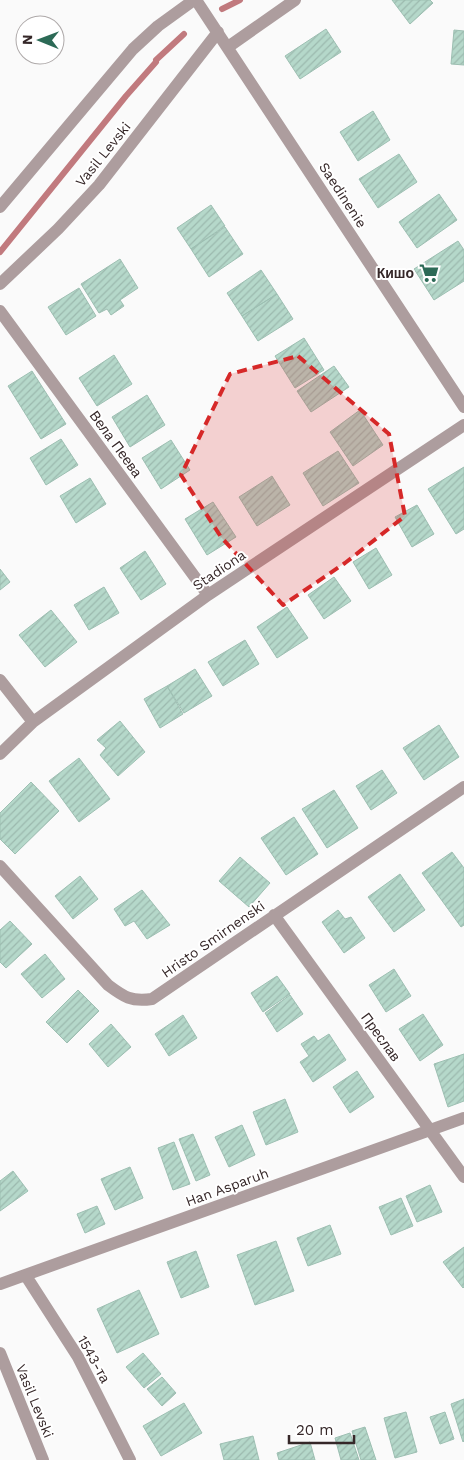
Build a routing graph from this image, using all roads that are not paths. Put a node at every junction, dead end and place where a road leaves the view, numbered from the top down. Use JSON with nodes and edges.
{"nodes":[{"id":1,"x":195,"y":0,"type":"edge"},
{"id":2,"x":295,"y":0,"type":"edge"},
{"id":3,"x":218,"y":32,"type":"junction"},
{"id":4,"x":228,"y":47,"type":"junction"},
{"id":5,"x":0,"y":207,"type":"edge"},
{"id":6,"x":0,"y":284,"type":"edge"},
{"id":7,"x":0,"y":311,"type":"edge"},
{"id":8,"x":464,"y":407,"type":"edge"},
{"id":9,"x":464,"y":425,"type":"edge"},
{"id":10,"x":208,"y":595,"type":"junction"},
{"id":11,"x":0,"y":680,"type":"edge"},
{"id":12,"x":33,"y":722,"type":"junction"},
{"id":13,"x":0,"y":754,"type":"edge"},
{"id":14,"x":464,"y":787,"type":"edge"},
{"id":15,"x":0,"y":866,"type":"edge"},
{"id":16,"x":274,"y":915,"type":"junction"},
{"id":17,"x":464,"y":1118,"type":"edge"},
{"id":18,"x":430,"y":1130,"type":"junction"},
{"id":19,"x":464,"y":1177,"type":"edge"},
{"id":20,"x":26,"y":1276,"type":"junction"},
{"id":21,"x":0,"y":1284,"type":"edge"},
{"id":22,"x":0,"y":1353,"type":"edge"},
{"id":23,"x":43,"y":1460,"type":"edge"},
{"id":24,"x":130,"y":1460,"type":"edge"}],
"edges":[{"from":1,"to":3,"type":"street","name":"Saedinenie"},
{"from":1,"to":5,"type":"street"},
{"from":2,"to":4,"type":"street"},
{"from":3,"to":4,"type":"street","name":"Saedinenie"},
{"from":3,"to":6,"type":"street","name":"Vasil Levski"},
{"from":4,"to":8,"type":"street","name":"Saedinenie"},
{"from":7,"to":10,"type":"street","name":"Вела Пеева"},
{"from":9,"to":10,"type":"street","name":"Stadiona"},
{"from":10,"to":12,"type":"street","name":"Stadiona"},
{"from":11,"to":12,"type":"street"},
{"from":12,"to":13,"type":"street","name":"Stadiona"},
{"from":14,"to":16,"type":"street","name":"Hristo Smirnenski"},
{"from":15,"to":16,"type":"street","name":"Hristo Smirnenski"},
{"from":16,"to":18,"type":"street","name":"Преслав"},
{"from":17,"to":18,"type":"street","name":"Han Asparuh"},
{"from":18,"to":19,"type":"street","name":"Преслав"},
{"from":18,"to":20,"type":"street","name":"Han Asparuh"},
{"from":20,"to":21,"type":"street","name":"Han Asparuh"},
{"from":20,"to":24,"type":"street","name":"1543-та"},
{"from":22,"to":23,"type":"street","name":"Vasil Levski"}]}
